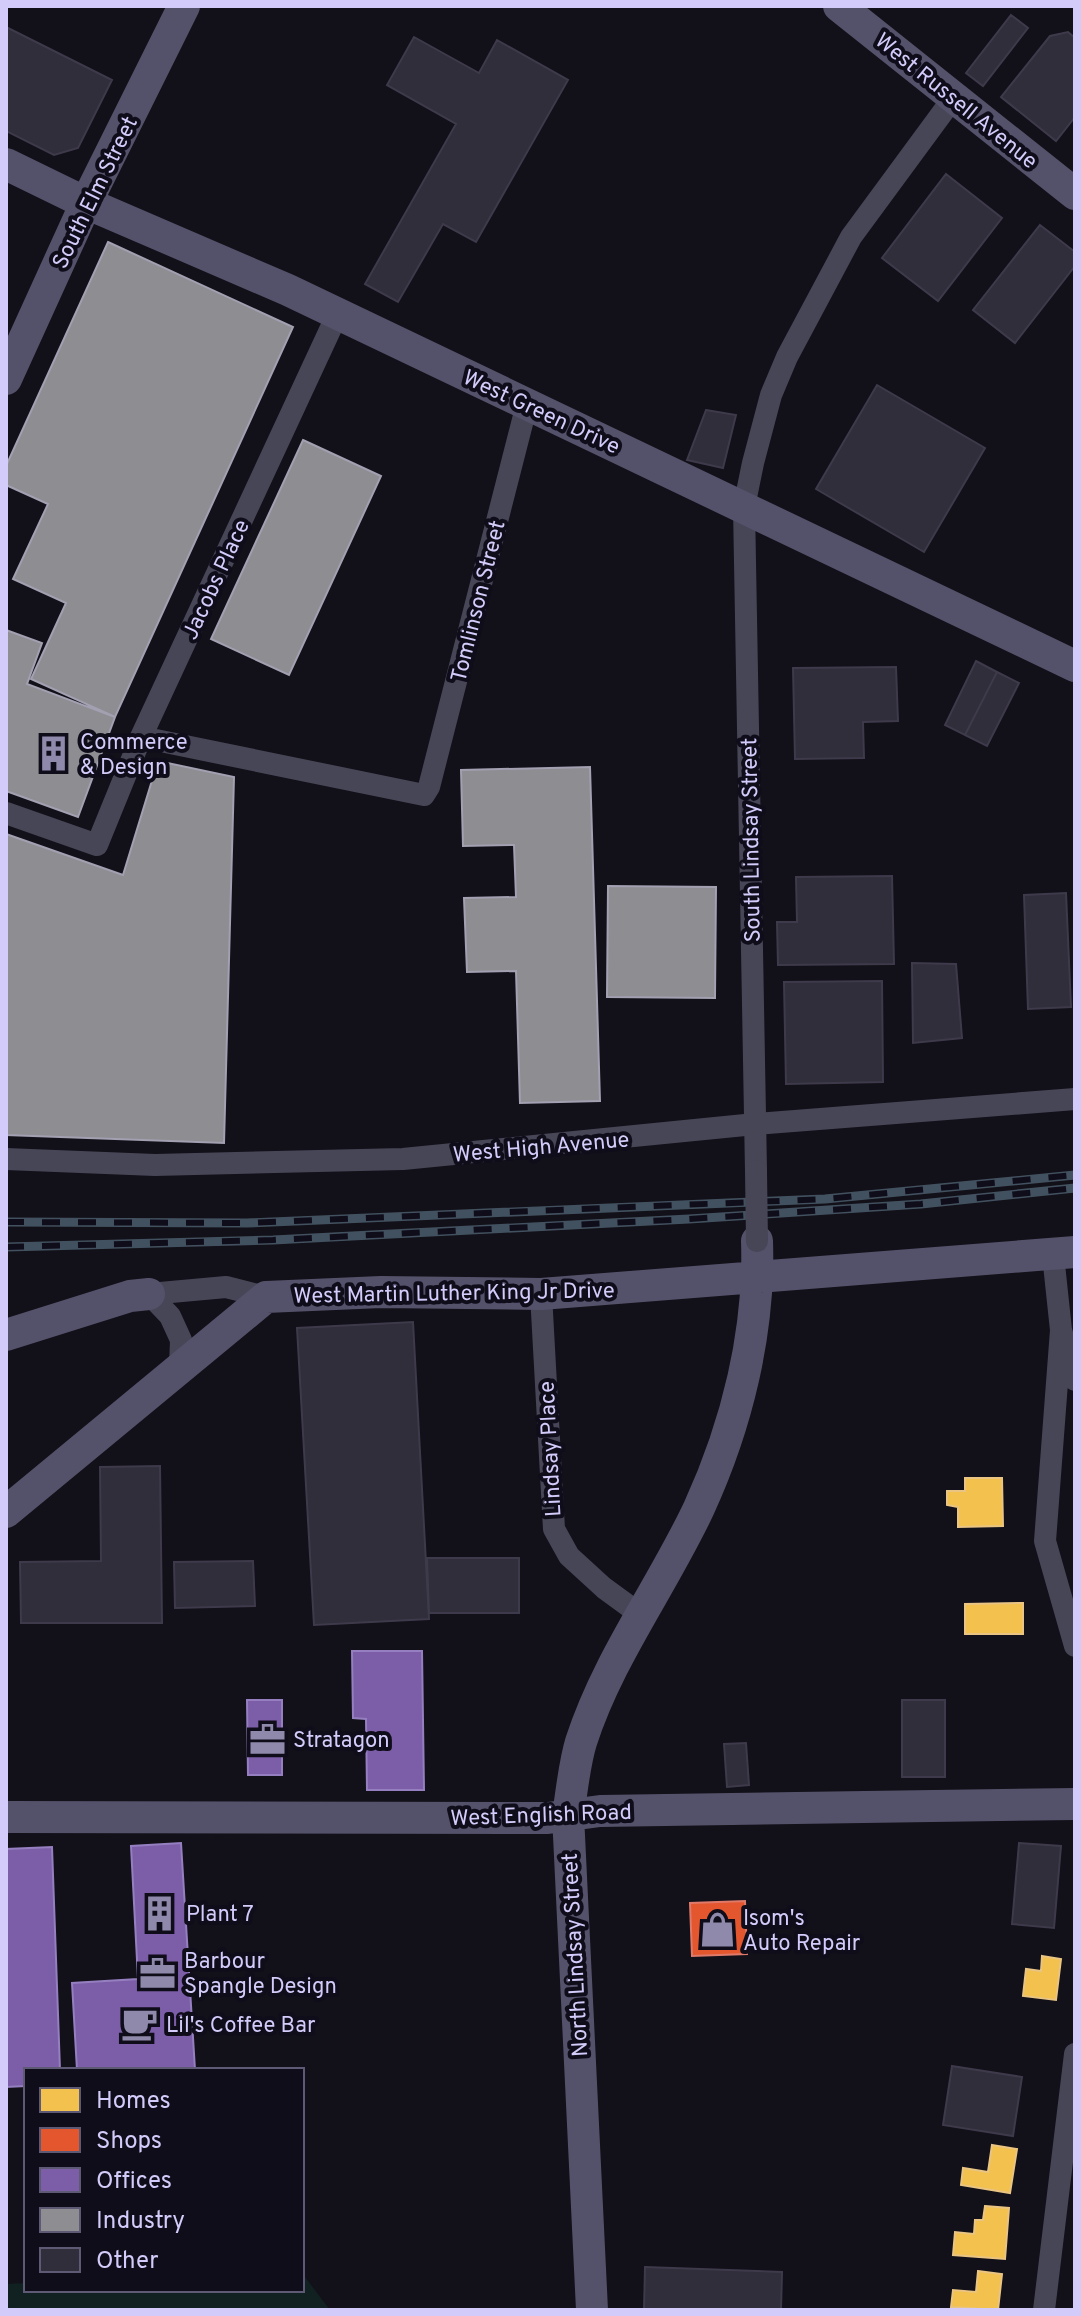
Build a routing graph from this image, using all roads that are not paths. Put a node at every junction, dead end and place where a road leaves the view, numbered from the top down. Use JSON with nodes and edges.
{"nodes":[{"id":1,"x":184,"y":6,"type":"edge"},
{"id":2,"x":839,"y":6,"type":"edge"},
{"id":3,"x":954,"y":97,"type":"junction"},
{"id":4,"x":6,"y":164,"type":"edge"},
{"id":5,"x":1075,"y":194,"type":"edge"},
{"id":6,"x":86,"y":203,"type":"junction"},
{"id":7,"x":337,"y":315,"type":"junction"},
{"id":8,"x":6,"y":379,"type":"edge"},
{"id":9,"x":527,"y":404,"type":"junction"},
{"id":10,"x":744,"y":507,"type":"junction"},
{"id":11,"x":1075,"y":666,"type":"edge"},
{"id":12,"x":141,"y":737,"type":"junction"},
{"id":13,"x":6,"y":813,"type":"edge"},
{"id":14,"x":1075,"y":1099,"type":"edge"},
{"id":15,"x":755,"y":1124,"type":"junction"},
{"id":16,"x":6,"y":1159,"type":"edge"},
{"id":17,"x":757,"y":1241,"type":"joint"},
{"id":18,"x":1064,"y":1254,"type":"edge"},
{"id":19,"x":758,"y":1278,"type":"junction"},
{"id":20,"x":149,"y":1294,"type":"junction"},
{"id":21,"x":541,"y":1294,"type":"junction"},
{"id":22,"x":266,"y":1297,"type":"junction"},
{"id":23,"x":1061,"y":1330,"type":"junction"},
{"id":24,"x":6,"y":1335,"type":"edge"},
{"id":25,"x":180,"y":1367,"type":"junction"},
{"id":26,"x":1075,"y":1380,"type":"edge"},
{"id":27,"x":6,"y":1512,"type":"edge"},
{"id":28,"x":641,"y":1615,"type":"junction"},
{"id":29,"x":1075,"y":1646,"type":"edge"},
{"id":30,"x":1075,"y":1804,"type":"edge"},
{"id":31,"x":568,"y":1815,"type":"junction"},
{"id":32,"x":6,"y":1817,"type":"edge"},
{"id":33,"x":1075,"y":2054,"type":"edge"},
{"id":34,"x":1069,"y":2157,"type":"edge"},
{"id":35,"x":592,"y":2310,"type":"edge"},
{"id":36,"x":1044,"y":2310,"type":"edge"}],
"edges":[{"from":1,"to":6,"type":"main road","name":"South Elm Street"},
{"from":2,"to":3,"type":"main road","name":"West Russell Avenue"},
{"from":3,"to":5,"type":"main road","name":"West Russell Avenue"},
{"from":3,"to":10,"type":"street","name":"South Lindsay Street"},
{"from":4,"to":6,"type":"main road","name":"West Green Drive"},
{"from":6,"to":7,"type":"main road","name":"West Green Drive"},
{"from":6,"to":8,"type":"main road","name":"South Elm Street"},
{"from":7,"to":9,"type":"main road","name":"West Green Drive"},
{"from":7,"to":12,"type":"street","name":"Jacobs Place"},
{"from":9,"to":10,"type":"main road","name":"West Green Drive"},
{"from":9,"to":12,"type":"street","name":"Tomlinson Street"},
{"from":10,"to":11,"type":"main road","name":"West Green Drive"},
{"from":10,"to":15,"type":"street","name":"South Lindsay Street"},
{"from":12,"to":13,"type":"street","name":"Jacobs Place"},
{"from":14,"to":15,"type":"street","name":"West High Avenue"},
{"from":15,"to":16,"type":"street","name":"West High Avenue"},
{"from":15,"to":17,"type":"street","name":"South Lindsay Street","bridge":true},
{"from":17,"to":19,"type":"main road","name":"South Lindsay Street"},
{"from":18,"to":19,"type":"main road","name":"West Martin Luther King Jr Drive"},
{"from":18,"to":23,"type":"street"},
{"from":19,"to":21,"type":"main road","name":"West Martin Luther King Jr Drive"},
{"from":19,"to":28,"type":"main road","name":"South Lindsay Street"},
{"from":20,"to":22,"type":"street"},
{"from":20,"to":24,"type":"main road"},
{"from":20,"to":25,"type":"street"},
{"from":21,"to":22,"type":"main road","name":"West Martin Luther King Jr Drive"},
{"from":21,"to":28,"type":"street","name":"Lindsay Place"},
{"from":22,"to":25,"type":"main road","name":"West Martin Luther King Jr Drive"},
{"from":23,"to":26,"type":"street"},
{"from":23,"to":29,"type":"street"},
{"from":25,"to":27,"type":"main road","name":"West Martin Luther King Jr Drive"},
{"from":28,"to":31,"type":"main road","name":"North Lindsay Street"},
{"from":30,"to":31,"type":"main road","name":"West English Road"},
{"from":31,"to":32,"type":"main road","name":"West English Road"},
{"from":31,"to":35,"type":"main road","name":"North Lindsay Street"},
{"from":33,"to":34,"type":"street"},
{"from":34,"to":36,"type":"street"}]}
